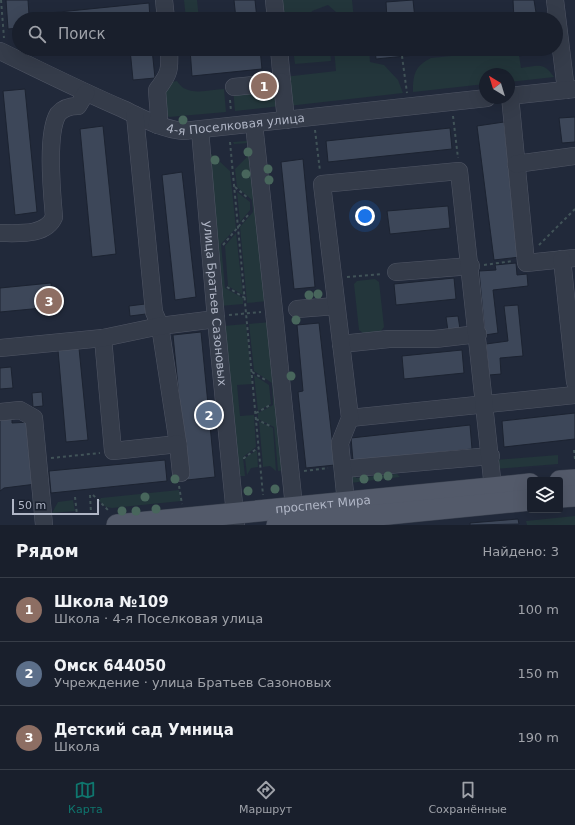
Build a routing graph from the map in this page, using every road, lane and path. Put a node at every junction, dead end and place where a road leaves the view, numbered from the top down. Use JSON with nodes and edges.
{"nodes":[{"id":1,"x":1,"y":0,"type":"edge"},
{"id":2,"x":164,"y":0,"type":"edge"},
{"id":3,"x":274,"y":0,"type":"edge"},
{"id":4,"x":555,"y":0,"type":"edge"},
{"id":5,"x":165,"y":12,"type":"edge"},
{"id":6,"x":275,"y":12,"type":"edge"},
{"id":7,"x":557,"y":12,"type":"edge"},
{"id":8,"x":2,"y":45,"type":"edge"},
{"id":9,"x":563,"y":48,"type":"edge"},
{"id":10,"x":12,"y":51,"type":"edge"},
{"id":11,"x":21,"y":56,"type":"edge"},
{"id":12,"x":169,"y":56,"type":"edge"},
{"id":13,"x":280,"y":56,"type":"edge"},
{"id":14,"x":402,"y":56,"type":"dead end"},
{"id":15,"x":282,"y":82,"type":"junction"},
{"id":16,"x":234,"y":87,"type":"dead end"},
{"id":17,"x":570,"y":90,"type":"edge"},
{"id":18,"x":86,"y":93,"type":"junction"},
{"id":19,"x":408,"y":95,"type":"dead end"},
{"id":20,"x":515,"y":95,"type":"edge"},
{"id":21,"x":479,"y":99,"type":"edge"},
{"id":22,"x":510,"y":104,"type":"edge"},
{"id":23,"x":452,"y":112,"type":"dead end"},
{"id":24,"x":134,"y":114,"type":"junction"},
{"id":25,"x":313,"y":116,"type":"junction"},
{"id":26,"x":286,"y":120,"type":"junction"},
{"id":27,"x":254,"y":124,"type":"junction"},
{"id":28,"x":158,"y":125,"type":"junction"},
{"id":29,"x":200,"y":130,"type":"junction"},
{"id":30,"x":230,"y":142,"type":"dead end"},
{"id":31,"x":575,"y":156,"type":"edge"},
{"id":32,"x":516,"y":164,"type":"junction"},
{"id":33,"x":459,"y":171,"type":"junction"},
{"id":34,"x":322,"y":184,"type":"junction"},
{"id":35,"x":234,"y":187,"type":"junction"},
{"id":36,"x":251,"y":200,"type":"dead end"},
{"id":37,"x":252,"y":211,"type":"dead end"},
{"id":38,"x":238,"y":227,"type":"junction"},
{"id":39,"x":0,"y":233,"type":"edge"},
{"id":40,"x":224,"y":252,"type":"dead end"},
{"id":41,"x":569,"y":258,"type":"edge"},
{"id":42,"x":471,"y":266,"type":"junction"},
{"id":43,"x":396,"y":272,"type":"joint"},
{"id":44,"x":334,"y":279,"type":"junction"},
{"id":45,"x":227,"y":287,"type":"dead end"},
{"id":46,"x":245,"y":298,"type":"junction"},
{"id":47,"x":336,"y":306,"type":"junction"},
{"id":48,"x":297,"y":309,"type":"dead end"},
{"id":49,"x":274,"y":311,"type":"junction"},
{"id":50,"x":246,"y":313,"type":"junction"},
{"id":51,"x":216,"y":318,"type":"junction"},
{"id":52,"x":160,"y":326,"type":"junction"},
{"id":53,"x":478,"y":334,"type":"junction"},
{"id":54,"x":103,"y":338,"type":"junction"},
{"id":55,"x":341,"y":344,"type":"junction"},
{"id":56,"x":0,"y":348,"type":"edge"},
{"id":57,"x":252,"y":372,"type":"junction"},
{"id":58,"x":575,"y":382,"type":"edge"},
{"id":59,"x":270,"y":384,"type":"dead end"},
{"id":60,"x":575,"y":395,"type":"edge"},
{"id":61,"x":272,"y":404,"type":"dead end"},
{"id":62,"x":485,"y":404,"type":"junction"},
{"id":63,"x":0,"y":412,"type":"edge"},
{"id":64,"x":256,"y":413,"type":"junction"},
{"id":65,"x":350,"y":418,"type":"junction"},
{"id":66,"x":178,"y":444,"type":"junction"},
{"id":67,"x":258,"y":447,"type":"junction"},
{"id":68,"x":574,"y":450,"type":"edge"},
{"id":69,"x":113,"y":451,"type":"junction"},
{"id":70,"x":491,"y":456,"type":"junction"},
{"id":71,"x":575,"y":459,"type":"edge"},
{"id":72,"x":38,"y":460,"type":"junction"},
{"id":73,"x":244,"y":464,"type":"dead end"},
{"id":74,"x":343,"y":469,"type":"junction"},
{"id":75,"x":290,"y":478,"type":"junction"},
{"id":76,"x":180,"y":480,"type":"joint"},
{"id":77,"x":575,"y":480,"type":"edge"},
{"id":78,"x":563,"y":481,"type":"edge"},
{"id":79,"x":527,"y":484,"type":"edge"},
{"id":80,"x":493,"y":488,"type":"junction"},
{"id":81,"x":90,"y":495,"type":"dead end"},
{"id":82,"x":93,"y":495,"type":"dead end"},
{"id":83,"x":263,"y":496,"type":"dead end"},
{"id":84,"x":575,"y":496,"type":"edge"},
{"id":85,"x":75,"y":497,"type":"dead end"},
{"id":86,"x":563,"y":498,"type":"edge"},
{"id":87,"x":527,"y":500,"type":"edge"},
{"id":88,"x":346,"y":503,"type":"junction"},
{"id":89,"x":182,"y":507,"type":"dead end"},
{"id":90,"x":294,"y":508,"type":"junction"},
{"id":91,"x":91,"y":513,"type":"dead end"},
{"id":92,"x":77,"y":515,"type":"dead end"},
{"id":93,"x":113,"y":518,"type":"edge"},
{"id":94,"x":236,"y":519,"type":"edge"},
{"id":95,"x":44,"y":525,"type":"edge"},
{"id":96,"x":277,"y":525,"type":"edge"}],
"edges":[{"from":1,"to":8,"type":"path"},
{"from":2,"to":5,"type":"street"},
{"from":3,"to":6,"type":"street"},
{"from":4,"to":7,"type":"street"},
{"from":8,"to":10,"type":"street","name":"4-я Поселковая улица"},
{"from":9,"to":17,"type":"street"},
{"from":11,"to":18,"type":"street","name":"4-я Поселковая улица"},
{"from":12,"to":28,"type":"street"},
{"from":13,"to":15,"type":"street"},
{"from":14,"to":19,"type":"path"},
{"from":15,"to":16,"type":"street"},
{"from":15,"to":26,"type":"street"},
{"from":17,"to":20,"type":"street"},
{"from":18,"to":24,"type":"street","name":"4-я Поселковая улица"},
{"from":18,"to":39,"type":"street"},
{"from":21,"to":25,"type":"street","name":"4-я Поселковая улица"},
{"from":22,"to":32,"type":"street"},
{"from":23,"to":33,"type":"path"},
{"from":24,"to":28,"type":"street","name":"4-я Поселковая улица"},
{"from":24,"to":52,"type":"street"},
{"from":25,"to":26,"type":"street","name":"4-я Поселковая улица"},
{"from":25,"to":34,"type":"path"},
{"from":26,"to":27,"type":"street","name":"4-я Поселковая улица"},
{"from":27,"to":29,"type":"street","name":"4-я Поселковая улица"},
{"from":27,"to":49,"type":"street"},
{"from":28,"to":29,"type":"street","name":"4-я Поселковая улица"},
{"from":29,"to":51,"type":"street","name":"улица Братьев Сазоновых"},
{"from":30,"to":35,"type":"path"},
{"from":31,"to":32,"type":"street"},
{"from":32,"to":41,"type":"street"},
{"from":33,"to":34,"type":"street"},
{"from":33,"to":42,"type":"street"},
{"from":34,"to":44,"type":"street"},
{"from":35,"to":36,"type":"path"},
{"from":35,"to":38,"type":"path"},
{"from":37,"to":38,"type":"path"},
{"from":38,"to":40,"type":"path"},
{"from":38,"to":46,"type":"path"},
{"from":41,"to":58,"type":"street"},
{"from":42,"to":43,"type":"street"},
{"from":42,"to":53,"type":"street"},
{"from":43,"to":44,"type":"path"},
{"from":44,"to":47,"type":"street"},
{"from":45,"to":46,"type":"path"},
{"from":46,"to":50,"type":"path"},
{"from":47,"to":48,"type":"street"},
{"from":47,"to":55,"type":"street"},
{"from":49,"to":50,"type":"path"},
{"from":49,"to":75,"type":"street"},
{"from":50,"to":51,"type":"path"},
{"from":50,"to":57,"type":"path"},
{"from":51,"to":52,"type":"street"},
{"from":51,"to":94,"type":"street","name":"улица Братьев Сазоновых"},
{"from":52,"to":54,"type":"street"},
{"from":52,"to":66,"type":"street"},
{"from":53,"to":55,"type":"street"},
{"from":53,"to":62,"type":"street"},
{"from":54,"to":56,"type":"street"},
{"from":54,"to":69,"type":"street"},
{"from":55,"to":65,"type":"street"},
{"from":57,"to":59,"type":"path"},
{"from":57,"to":64,"type":"path"},
{"from":60,"to":62,"type":"street"},
{"from":61,"to":64,"type":"path"},
{"from":62,"to":65,"type":"street"},
{"from":62,"to":70,"type":"street"},
{"from":63,"to":72,"type":"street"},
{"from":64,"to":67,"type":"path"},
{"from":65,"to":74,"type":"street"},
{"from":66,"to":69,"type":"street"},
{"from":66,"to":76,"type":"street"},
{"from":67,"to":73,"type":"path"},
{"from":67,"to":83,"type":"path"},
{"from":68,"to":71,"type":"path"},
{"from":69,"to":72,"type":"path"},
{"from":70,"to":74,"type":"street"},
{"from":70,"to":80,"type":"street"},
{"from":72,"to":95,"type":"street"},
{"from":74,"to":75,"type":"path"},
{"from":74,"to":88,"type":"street"},
{"from":75,"to":90,"type":"street"},
{"from":76,"to":89,"type":"path"},
{"from":77,"to":78,"type":"main road"},
{"from":79,"to":80,"type":"main road","name":"проспект Мира"},
{"from":80,"to":88,"type":"main road","name":"проспект Мира"},
{"from":81,"to":91,"type":"path"},
{"from":82,"to":93,"type":"path"},
{"from":84,"to":86,"type":"main road"},
{"from":85,"to":92,"type":"path"},
{"from":87,"to":96,"type":"main road","name":"проспект Мира"},
{"from":88,"to":90,"type":"main road","name":"проспект Мира"},
{"from":90,"to":94,"type":"main road","name":"проспект Мира"},
{"from":93,"to":94,"type":"main road","name":"проспект Мира"}]}
